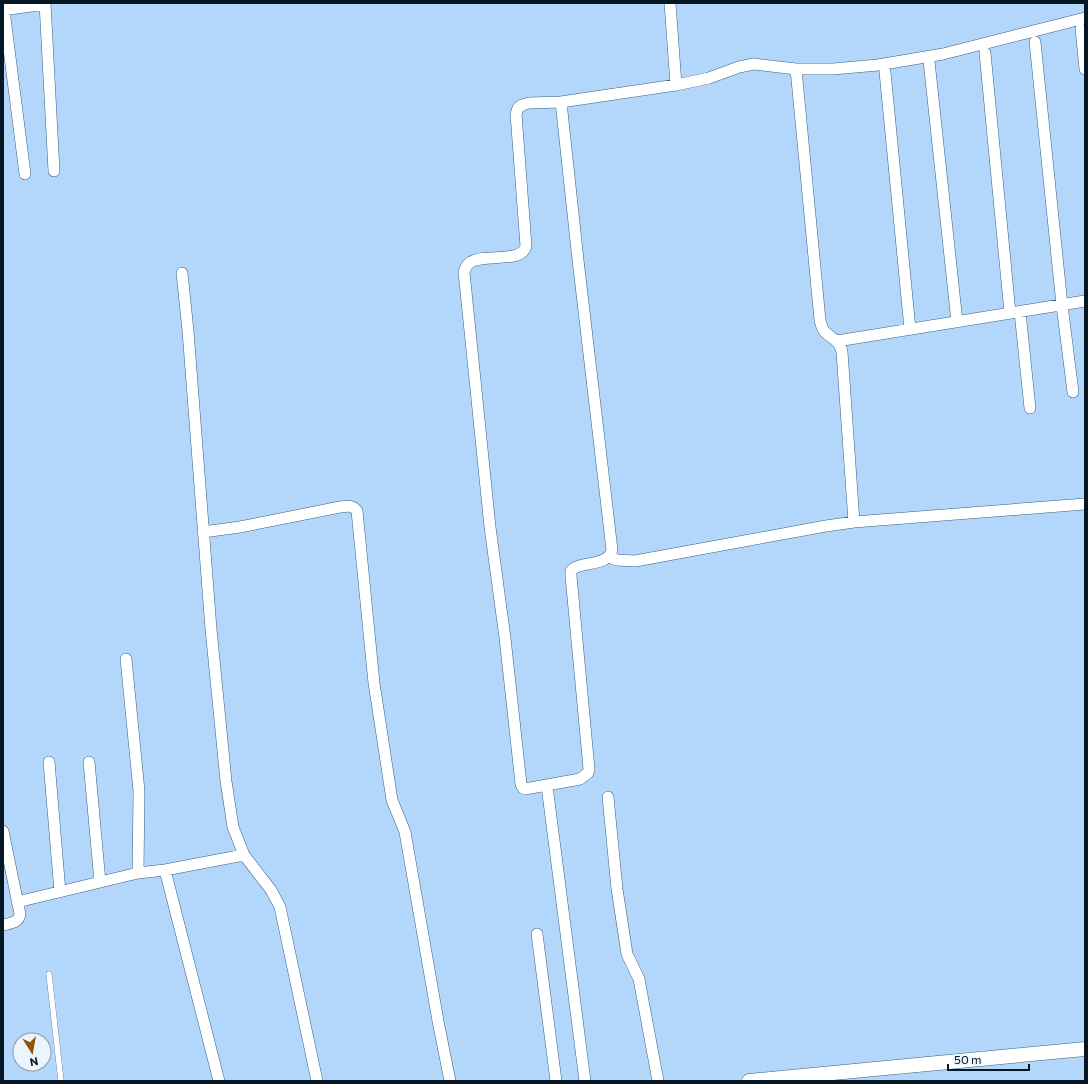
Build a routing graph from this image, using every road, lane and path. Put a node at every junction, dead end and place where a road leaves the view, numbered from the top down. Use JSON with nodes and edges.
{"nodes":[{"id":1,"x":670,"y":3,"type":"edge"},
{"id":2,"x":45,"y":4,"type":"edge"},
{"id":3,"x":4,"y":10,"type":"edge"},
{"id":4,"x":1085,"y":18,"type":"edge"},
{"id":5,"x":1080,"y":29,"type":"dead end"},
{"id":6,"x":1035,"y":42,"type":"dead end"},
{"id":7,"x":985,"y":53,"type":"dead end"},
{"id":8,"x":929,"y":61,"type":"dead end"},
{"id":9,"x":796,"y":69,"type":"junction"},
{"id":10,"x":1085,"y":70,"type":"edge"},
{"id":11,"x":885,"y":72,"type":"dead end"},
{"id":12,"x":676,"y":85,"type":"junction"},
{"id":13,"x":561,"y":102,"type":"junction"},
{"id":14,"x":54,"y":171,"type":"dead end"},
{"id":15,"x":25,"y":174,"type":"dead end"},
{"id":16,"x":182,"y":273,"type":"dead end"},
{"id":17,"x":1085,"y":301,"type":"edge"},
{"id":18,"x":1062,"y":305,"type":"junction"},
{"id":19,"x":1015,"y":312,"type":"junction"},
{"id":20,"x":957,"y":322,"type":"junction"},
{"id":21,"x":910,"y":329,"type":"junction"},
{"id":22,"x":837,"y":341,"type":"junction"},
{"id":23,"x":1073,"y":392,"type":"dead end"},
{"id":24,"x":1030,"y":408,"type":"dead end"},
{"id":25,"x":1085,"y":504,"type":"edge"},
{"id":26,"x":854,"y":522,"type":"junction"},
{"id":27,"x":203,"y":532,"type":"junction"},
{"id":28,"x":609,"y":557,"type":"junction"},
{"id":29,"x":126,"y":659,"type":"dead end"},
{"id":30,"x":49,"y":762,"type":"dead end"},
{"id":31,"x":90,"y":762,"type":"dead end"},
{"id":32,"x":547,"y":786,"type":"junction"},
{"id":33,"x":608,"y":798,"type":"dead end"},
{"id":34,"x":3,"y":832,"type":"edge"},
{"id":35,"x":244,"y":855,"type":"junction"},
{"id":36,"x":165,"y":870,"type":"junction"},
{"id":37,"x":138,"y":874,"type":"junction"},
{"id":38,"x":100,"y":882,"type":"junction"},
{"id":39,"x":60,"y":892,"type":"junction"},
{"id":40,"x":18,"y":902,"type":"junction"},
{"id":41,"x":3,"y":925,"type":"edge"},
{"id":42,"x":537,"y":934,"type":"dead end"},
{"id":43,"x":49,"y":974,"type":"dead end"},
{"id":44,"x":1085,"y":1050,"type":"edge"},
{"id":45,"x":61,"y":1081,"type":"edge"},
{"id":46,"x":219,"y":1081,"type":"edge"},
{"id":47,"x":317,"y":1081,"type":"edge"},
{"id":48,"x":450,"y":1081,"type":"edge"},
{"id":49,"x":556,"y":1081,"type":"edge"},
{"id":50,"x":585,"y":1081,"type":"edge"},
{"id":51,"x":658,"y":1081,"type":"edge"},
{"id":52,"x":748,"y":1081,"type":"edge"}],
"edges":[{"from":1,"to":12,"type":"street"},
{"from":2,"to":3,"type":"street"},
{"from":2,"to":14,"type":"street"},
{"from":3,"to":15,"type":"street"},
{"from":4,"to":9,"type":"street"},
{"from":5,"to":10,"type":"street"},
{"from":6,"to":18,"type":"street"},
{"from":7,"to":19,"type":"street"},
{"from":8,"to":20,"type":"street"},
{"from":9,"to":12,"type":"street"},
{"from":9,"to":22,"type":"street"},
{"from":11,"to":21,"type":"street"},
{"from":12,"to":13,"type":"street"},
{"from":13,"to":28,"type":"street"},
{"from":13,"to":32,"type":"street"},
{"from":16,"to":27,"type":"street"},
{"from":17,"to":18,"type":"street"},
{"from":18,"to":19,"type":"street"},
{"from":18,"to":23,"type":"street"},
{"from":19,"to":20,"type":"street"},
{"from":19,"to":24,"type":"street"},
{"from":20,"to":21,"type":"street"},
{"from":21,"to":22,"type":"street"},
{"from":22,"to":26,"type":"street"},
{"from":25,"to":26,"type":"street"},
{"from":26,"to":28,"type":"street"},
{"from":27,"to":35,"type":"street"},
{"from":27,"to":48,"type":"street"},
{"from":28,"to":32,"type":"street"},
{"from":29,"to":37,"type":"street"},
{"from":30,"to":39,"type":"street"},
{"from":31,"to":38,"type":"street"},
{"from":32,"to":50,"type":"street"},
{"from":33,"to":51,"type":"street"},
{"from":34,"to":40,"type":"street"},
{"from":35,"to":36,"type":"street"},
{"from":35,"to":47,"type":"street"},
{"from":36,"to":37,"type":"street"},
{"from":36,"to":46,"type":"street"},
{"from":37,"to":38,"type":"street"},
{"from":38,"to":39,"type":"street"},
{"from":39,"to":40,"type":"street"},
{"from":40,"to":41,"type":"street"},
{"from":42,"to":49,"type":"street"},
{"from":43,"to":45,"type":"lane"},
{"from":44,"to":52,"type":"street"}]}
